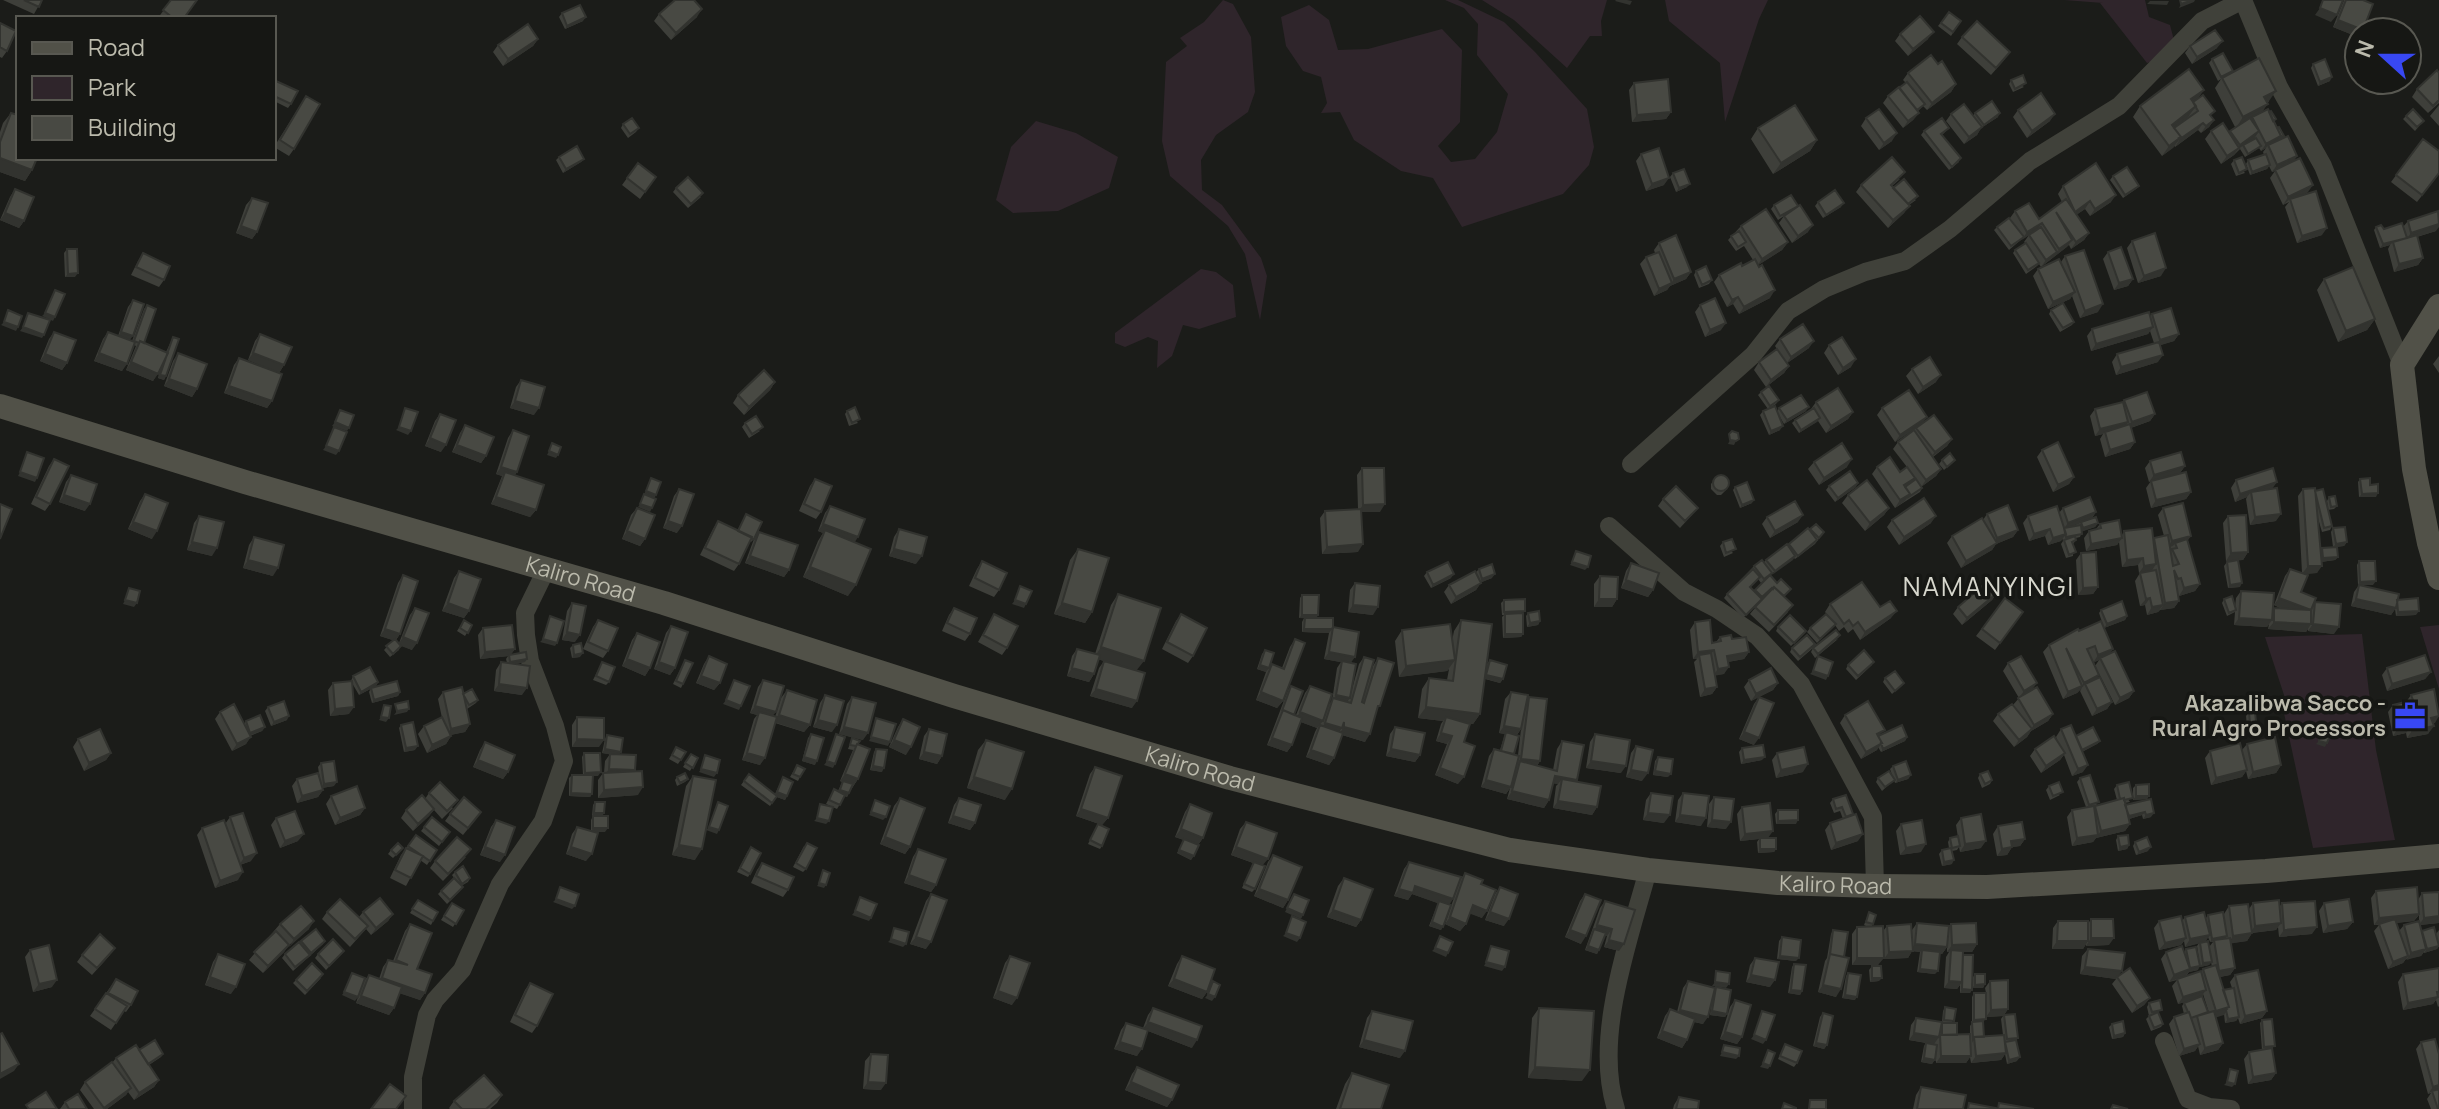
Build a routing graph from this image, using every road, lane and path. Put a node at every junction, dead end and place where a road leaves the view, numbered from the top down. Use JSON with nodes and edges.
{"nodes":[{"id":1,"x":2243,"y":0,"type":"edge"},
{"id":2,"x":2439,"y":306,"type":"edge"},
{"id":3,"x":2402,"y":365,"type":"junction"},
{"id":4,"x":0,"y":406,"type":"edge"},
{"id":5,"x":1631,"y":464,"type":"dead end"},
{"id":6,"x":1609,"y":526,"type":"dead end"},
{"id":7,"x":546,"y":570,"type":"junction"},
{"id":8,"x":2439,"y":578,"type":"edge"},
{"id":9,"x":2439,"y":856,"type":"edge"},
{"id":10,"x":1648,"y":870,"type":"junction"},
{"id":11,"x":1875,"y":886,"type":"junction"},
{"id":12,"x":2164,"y":1041,"type":"dead end"},
{"id":13,"x":413,"y":1109,"type":"edge"},
{"id":14,"x":1616,"y":1109,"type":"edge"},
{"id":15,"x":2231,"y":1109,"type":"edge"}],
"edges":[{"from":1,"to":3,"type":"street"},
{"from":1,"to":5,"type":"street"},
{"from":2,"to":3,"type":"main road"},
{"from":3,"to":8,"type":"main road"},
{"from":4,"to":7,"type":"main road","name":"Kaliro Road"},
{"from":6,"to":11,"type":"street"},
{"from":7,"to":10,"type":"main road","name":"Kaliro Road"},
{"from":7,"to":13,"type":"street"},
{"from":9,"to":11,"type":"main road","name":"Kaliro Road"},
{"from":10,"to":11,"type":"main road","name":"Kaliro Road"},
{"from":10,"to":14,"type":"street"},
{"from":12,"to":15,"type":"street"}]}
